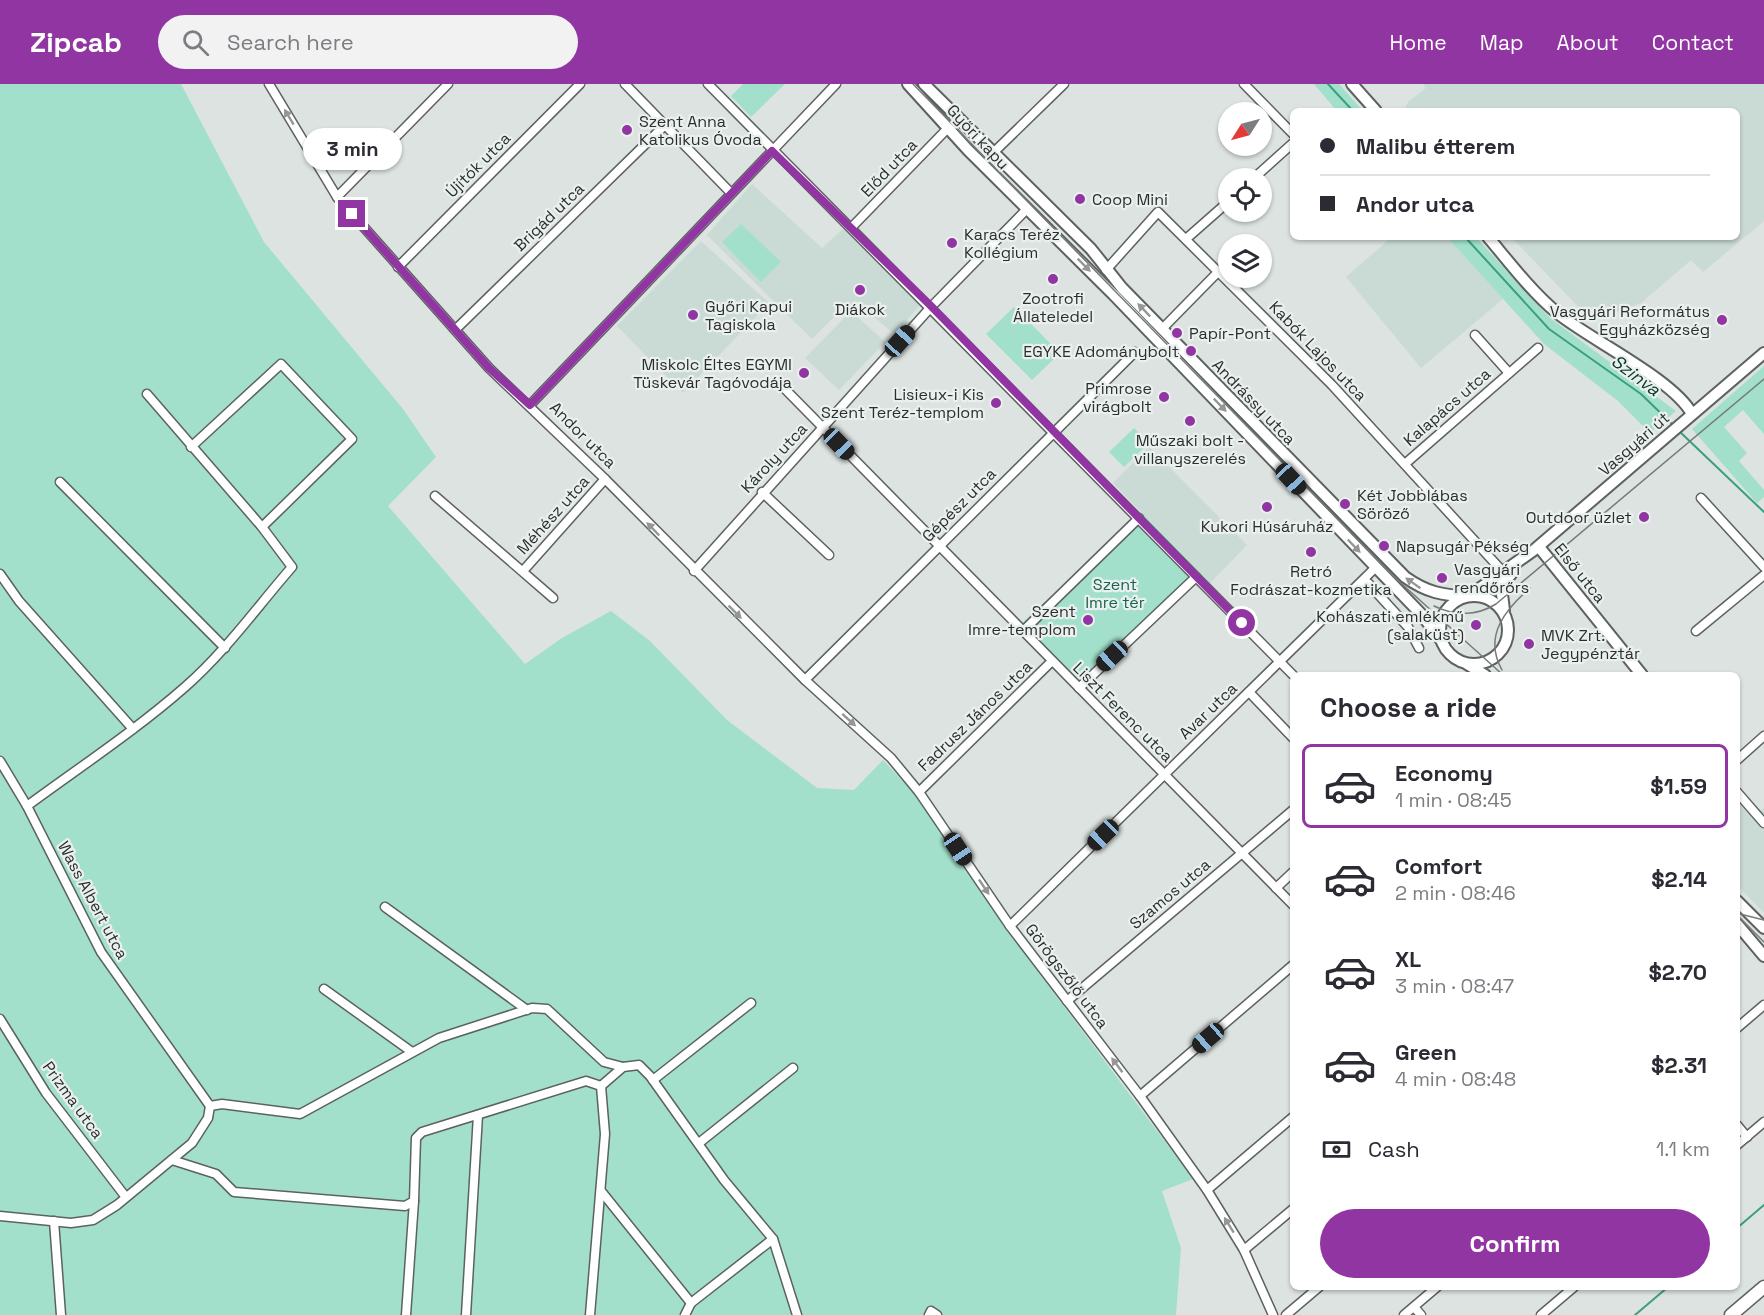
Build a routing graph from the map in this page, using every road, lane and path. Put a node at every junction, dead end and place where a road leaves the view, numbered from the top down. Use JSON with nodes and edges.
{"nodes":[{"id":1,"x":269,"y":84,"type":"edge"},
{"id":2,"x":448,"y":84,"type":"edge"},
{"id":3,"x":580,"y":84,"type":"edge"},
{"id":4,"x":625,"y":84,"type":"edge"},
{"id":5,"x":708,"y":84,"type":"edge"},
{"id":6,"x":836,"y":84,"type":"edge"},
{"id":7,"x":908,"y":84,"type":"edge"},
{"id":8,"x":924,"y":84,"type":"edge"},
{"id":9,"x":1065,"y":84,"type":"edge"},
{"id":10,"x":1244,"y":84,"type":"edge"},
{"id":11,"x":1352,"y":84,"type":"edge"},
{"id":12,"x":1373,"y":108,"type":"edge"},
{"id":13,"x":665,"y":125,"type":"junction"},
{"id":14,"x":948,"y":128,"type":"junction"},
{"id":15,"x":1290,"y":131,"type":"edge"},
{"id":16,"x":1290,"y":146,"type":"edge"},
{"id":17,"x":772,"y":151,"type":"junction"},
{"id":18,"x":992,"y":154,"type":"junction"},
{"id":19,"x":1265,"y":168,"type":"edge"},
{"id":20,"x":731,"y":193,"type":"junction"},
{"id":21,"x":1037,"y":195,"type":"joint"},
{"id":22,"x":337,"y":197,"type":"junction"},
{"id":23,"x":1026,"y":210,"type":"junction"},
{"id":24,"x":1218,"y":211,"type":"edge"},
{"id":25,"x":851,"y":228,"type":"junction"},
{"id":26,"x":1186,"y":239,"type":"junction"},
{"id":27,"x":1491,"y":240,"type":"edge"},
{"id":28,"x":398,"y":267,"type":"junction"},
{"id":29,"x":1106,"y":270,"type":"junction"},
{"id":30,"x":1218,"y":271,"type":"edge"},
{"id":31,"x":1218,"y":273,"type":"edge"},
{"id":32,"x":1235,"y":288,"type":"edge"},
{"id":33,"x":931,"y":306,"type":"junction"},
{"id":34,"x":1162,"y":329,"type":"junction"},
{"id":35,"x":455,"y":330,"type":"junction"},
{"id":36,"x":1475,"y":335,"type":"dead end"},
{"id":37,"x":1538,"y":348,"type":"dead end"},
{"id":38,"x":1135,"y":352,"type":"dead end"},
{"id":39,"x":1764,"y":353,"type":"edge"},
{"id":40,"x":1509,"y":374,"type":"junction"},
{"id":41,"x":781,"y":385,"type":"dead end"},
{"id":42,"x":147,"y":394,"type":"dead end"},
{"id":43,"x":530,"y":405,"type":"junction"},
{"id":44,"x":1692,"y":414,"type":"junction"},
{"id":45,"x":822,"y":428,"type":"junction"},
{"id":46,"x":1054,"y":432,"type":"junction"},
{"id":47,"x":191,"y":447,"type":"junction"},
{"id":48,"x":1406,"y":463,"type":"junction"},
{"id":49,"x":606,"y":479,"type":"junction"},
{"id":50,"x":60,"y":482,"type":"dead end"},
{"id":51,"x":762,"y":492,"type":"junction"},
{"id":52,"x":435,"y":496,"type":"dead end"},
{"id":53,"x":1701,"y":498,"type":"dead end"},
{"id":54,"x":1138,"y":518,"type":"junction"},
{"id":55,"x":262,"y":527,"type":"junction"},
{"id":56,"x":939,"y":546,"type":"junction"},
{"id":57,"x":1539,"y":547,"type":"junction"},
{"id":58,"x":829,"y":555,"type":"dead end"},
{"id":59,"x":1525,"y":558,"type":"junction"},
{"id":60,"x":1764,"y":567,"type":"edge"},
{"id":61,"x":1374,"y":570,"type":"junction"},
{"id":62,"x":523,"y":571,"type":"junction"},
{"id":63,"x":694,"y":571,"type":"junction"},
{"id":64,"x":1504,"y":573,"type":"junction"},
{"id":65,"x":0,"y":574,"type":"edge"},
{"id":66,"x":1764,"y":575,"type":"edge"},
{"id":67,"x":1196,"y":577,"type":"junction"},
{"id":68,"x":1362,"y":582,"type":"junction"},
{"id":69,"x":1469,"y":596,"type":"junction"},
{"id":70,"x":553,"y":598,"type":"dead end"},
{"id":71,"x":1506,"y":619,"type":"junction"},
{"id":72,"x":1023,"y":631,"type":"junction"},
{"id":73,"x":1696,"y":631,"type":"dead end"},
{"id":74,"x":1442,"y":640,"type":"junction"},
{"id":75,"x":225,"y":648,"type":"junction"},
{"id":76,"x":1419,"y":648,"type":"dead end"},
{"id":77,"x":1052,"y":661,"type":"junction"},
{"id":78,"x":1280,"y":662,"type":"junction"},
{"id":79,"x":1467,"y":664,"type":"junction"},
{"id":80,"x":1290,"y":672,"type":"edge"},
{"id":81,"x":1480,"y":672,"type":"edge"},
{"id":82,"x":1639,"y":672,"type":"edge"},
{"id":83,"x":805,"y":680,"type":"junction"},
{"id":84,"x":1079,"y":688,"type":"junction"},
{"id":85,"x":1249,"y":692,"type":"junction"},
{"id":86,"x":133,"y":729,"type":"junction"},
{"id":87,"x":1290,"y":735,"type":"edge"},
{"id":88,"x":1764,"y":736,"type":"edge"},
{"id":89,"x":1740,"y":757,"type":"edge"},
{"id":90,"x":0,"y":761,"type":"edge"},
{"id":91,"x":1164,"y":775,"type":"junction"},
{"id":92,"x":919,"y":792,"type":"junction"},
{"id":93,"x":1740,"y":795,"type":"edge"},
{"id":94,"x":27,"y":806,"type":"junction"},
{"id":95,"x":1290,"y":813,"type":"edge"},
{"id":96,"x":1764,"y":823,"type":"edge"},
{"id":97,"x":1242,"y":853,"type":"junction"},
{"id":98,"x":1290,"y":875,"type":"edge"},
{"id":99,"x":1276,"y":888,"type":"junction"},
{"id":100,"x":1290,"y":901,"type":"edge"},
{"id":101,"x":1740,"y":904,"type":"edge"},
{"id":102,"x":385,"y":907,"type":"dead end"},
{"id":103,"x":1010,"y":926,"type":"junction"},
{"id":104,"x":1740,"y":928,"type":"edge"},
{"id":105,"x":1764,"y":928,"type":"edge"},
{"id":106,"x":1764,"y":956,"type":"edge"},
{"id":107,"x":1290,"y":968,"type":"edge"},
{"id":108,"x":324,"y":989,"type":"dead end"},
{"id":109,"x":1067,"y":1001,"type":"junction"},
{"id":110,"x":751,"y":1003,"type":"dead end"},
{"id":111,"x":1764,"y":1005,"type":"edge"},
{"id":112,"x":526,"y":1010,"type":"junction"},
{"id":113,"x":0,"y":1019,"type":"edge"},
{"id":114,"x":1740,"y":1025,"type":"edge"},
{"id":115,"x":412,"y":1052,"type":"junction"},
{"id":116,"x":623,"y":1067,"type":"junction"},
{"id":117,"x":793,"y":1068,"type":"dead end"},
{"id":118,"x":653,"y":1080,"type":"junction"},
{"id":119,"x":601,"y":1086,"type":"junction"},
{"id":120,"x":1140,"y":1096,"type":"junction"},
{"id":121,"x":210,"y":1106,"type":"junction"},
{"id":122,"x":478,"y":1115,"type":"junction"},
{"id":123,"x":1290,"y":1120,"type":"edge"},
{"id":124,"x":1764,"y":1122,"type":"edge"},
{"id":125,"x":1740,"y":1129,"type":"edge"},
{"id":126,"x":1747,"y":1137,"type":"junction"},
{"id":127,"x":699,"y":1143,"type":"junction"},
{"id":128,"x":1740,"y":1143,"type":"edge"},
{"id":129,"x":172,"y":1160,"type":"junction"},
{"id":130,"x":1207,"y":1190,"type":"junction"},
{"id":131,"x":601,"y":1191,"type":"junction"},
{"id":132,"x":125,"y":1197,"type":"junction"},
{"id":133,"x":414,"y":1201,"type":"junction"},
{"id":134,"x":1290,"y":1212,"type":"edge"},
{"id":135,"x":0,"y":1216,"type":"edge"},
{"id":136,"x":54,"y":1221,"type":"junction"},
{"id":137,"x":773,"y":1239,"type":"junction"},
{"id":138,"x":1244,"y":1250,"type":"junction"},
{"id":139,"x":1764,"y":1287,"type":"edge"},
{"id":140,"x":1315,"y":1290,"type":"edge"},
{"id":141,"x":1434,"y":1290,"type":"edge"},
{"id":142,"x":1570,"y":1290,"type":"edge"},
{"id":143,"x":691,"y":1303,"type":"junction"},
{"id":144,"x":1414,"y":1307,"type":"junction"},
{"id":145,"x":61,"y":1315,"type":"edge"},
{"id":146,"x":406,"y":1315,"type":"edge"},
{"id":147,"x":466,"y":1315,"type":"edge"},
{"id":148,"x":590,"y":1315,"type":"edge"},
{"id":149,"x":685,"y":1315,"type":"edge"},
{"id":150,"x":797,"y":1315,"type":"edge"},
{"id":151,"x":929,"y":1315,"type":"edge"},
{"id":152,"x":937,"y":1315,"type":"edge"},
{"id":153,"x":1273,"y":1315,"type":"edge"},
{"id":154,"x":1286,"y":1315,"type":"edge"},
{"id":155,"x":1404,"y":1315,"type":"edge"},
{"id":156,"x":1421,"y":1315,"type":"edge"},
{"id":157,"x":1541,"y":1315,"type":"edge"},
{"id":158,"x":1731,"y":1315,"type":"edge"}],
"edges":[{"from":22,"to":1,"type":"street","name":"Andor utca","one_way":true},
{"from":2,"to":22,"type":"street"},
{"from":3,"to":28,"type":"street","name":"Újítók utca"},
{"from":4,"to":13,"type":"street"},
{"from":5,"to":17,"type":"street"},
{"from":6,"to":17,"type":"street"},
{"from":7,"to":14,"type":"street","name":"Győri kapu"},
{"from":8,"to":18,"type":"street","name":"Győri kapu"},
{"from":9,"to":18,"type":"street"},
{"from":10,"to":15,"type":"street"},
{"from":11,"to":12,"type":"street"},
{"from":13,"to":20,"type":"street"},
{"from":13,"to":35,"type":"street","name":"Brigád utca"},
{"from":14,"to":23,"type":"street","name":"Győri kapu"},
{"from":14,"to":25,"type":"street","name":"Előd utca"},
{"from":16,"to":19,"type":"street"},
{"from":17,"to":20,"type":"street"},
{"from":17,"to":25,"type":"street"},
{"from":18,"to":21,"type":"street","name":"Győri kapu"},
{"from":20,"to":43,"type":"street"},
{"from":21,"to":29,"type":"street","name":"Andrássy utca"},
{"from":22,"to":28,"type":"street","name":"Andor utca"},
{"from":23,"to":33,"type":"street","name":"Károly utca"},
{"from":23,"to":61,"type":"street","name":"Andrássy utca","one_way":true},
{"from":24,"to":26,"type":"street"},
{"from":25,"to":33,"type":"street"},
{"from":26,"to":29,"type":"street","name":"Kabók Lajos utca"},
{"from":26,"to":30,"type":"street","name":"Kabók Lajos utca"},
{"from":27,"to":44,"type":"street"},
{"from":28,"to":35,"type":"street","name":"Andor utca"},
{"from":34,"to":29,"type":"street","name":"Andrássy utca","one_way":true},
{"from":31,"to":34,"type":"street"},
{"from":32,"to":48,"type":"street","name":"Kabók Lajos utca"},
{"from":33,"to":45,"type":"street","name":"Károly utca"},
{"from":33,"to":46,"type":"street"},
{"from":69,"to":34,"type":"street","name":"Andrássy utca","one_way":true},
{"from":35,"to":43,"type":"street","name":"Andor utca"},
{"from":36,"to":40,"type":"street","name":"Kalapács utca"},
{"from":37,"to":40,"type":"street","name":"Kalapács utca"},
{"from":38,"to":46,"type":"street","name":"Gépész utca"},
{"from":39,"to":44,"type":"street","name":"Vasgyári út"},
{"from":40,"to":48,"type":"street","name":"Kalapács utca"},
{"from":41,"to":45,"type":"street","name":"Liszt Ferenc utca"},
{"from":42,"to":47,"type":"street"},
{"from":43,"to":49,"type":"street","name":"Andor utca"},
{"from":44,"to":57,"type":"street","name":"Vasgyári út"},
{"from":45,"to":51,"type":"street","name":"Károly utca"},
{"from":45,"to":56,"type":"street","name":"Liszt Ferenc utca"},
{"from":46,"to":54,"type":"street"},
{"from":46,"to":56,"type":"street","name":"Gépész utca"},
{"from":47,"to":55,"type":"street"},
{"from":47,"to":55,"type":"street"},
{"from":48,"to":64,"type":"street","name":"Kabók Lajos utca"},
{"from":49,"to":62,"type":"street","name":"Méhész utca"},
{"from":63,"to":49,"type":"street","name":"Andor utca","one_way":true},
{"from":50,"to":75,"type":"street"},
{"from":51,"to":58,"type":"street"},
{"from":51,"to":63,"type":"street","name":"Károly utca"},
{"from":52,"to":62,"type":"street","name":"Méhész utca"},
{"from":53,"to":60,"type":"street"},
{"from":54,"to":67,"type":"street"},
{"from":54,"to":72,"type":"street"},
{"from":55,"to":75,"type":"street"},
{"from":56,"to":72,"type":"street","name":"Liszt Ferenc utca"},
{"from":56,"to":83,"type":"street","name":"Gépész utca"},
{"from":57,"to":59,"type":"street","name":"Vasgyári út"},
{"from":57,"to":82,"type":"street","name":"Első utca"},
{"from":59,"to":64,"type":"street","name":"Vasgyári út"},
{"from":59,"to":71,"type":"street","name":"Vasgyári út"},
{"from":61,"to":68,"type":"street","name":"Avar utca"},
{"from":61,"to":74,"type":"street","name":"Andrássy utca"},
{"from":62,"to":70,"type":"street","name":"Méhész utca"},
{"from":63,"to":83,"type":"street","name":"Andor utca","one_way":true},
{"from":64,"to":69,"type":"street","name":"Vasgyári út"},
{"from":65,"to":86,"type":"street"},
{"from":66,"to":73,"type":"street"},
{"from":67,"to":78,"type":"street"},
{"from":67,"to":84,"type":"street"},
{"from":68,"to":76,"type":"street"},
{"from":68,"to":78,"type":"street","name":"Avar utca"},
{"from":69,"to":71,"type":"street"},
{"from":69,"to":74,"type":"street"},
{"from":71,"to":79,"type":"street"},
{"from":72,"to":77,"type":"street","name":"Liszt Ferenc utca"},
{"from":74,"to":79,"type":"street"},
{"from":75,"to":86,"type":"street"},
{"from":77,"to":84,"type":"street","name":"Liszt Ferenc utca"},
{"from":77,"to":92,"type":"street","name":"Fadrusz János utca"},
{"from":78,"to":80,"type":"street"},
{"from":78,"to":85,"type":"street","name":"Avar utca"},
{"from":79,"to":81,"type":"street"},
{"from":83,"to":92,"type":"street","name":"Görögszőlő utca","one_way":true},
{"from":84,"to":91,"type":"street","name":"Liszt Ferenc utca"},
{"from":85,"to":87,"type":"street"},
{"from":85,"to":91,"type":"street","name":"Avar utca"},
{"from":86,"to":94,"type":"street"},
{"from":88,"to":89,"type":"street"},
{"from":90,"to":94,"type":"street","name":"Wass Albert utca"},
{"from":91,"to":97,"type":"street","name":"Liszt Ferenc utca"},
{"from":91,"to":103,"type":"street","name":"Avar utca"},
{"from":92,"to":103,"type":"street","name":"Görögszőlő utca","one_way":true},
{"from":93,"to":96,"type":"street"},
{"from":94,"to":121,"type":"street","name":"Wass Albert utca"},
{"from":95,"to":97,"type":"street","name":"Szamos utca"},
{"from":97,"to":99,"type":"street","name":"Liszt Ferenc utca"},
{"from":97,"to":109,"type":"street","name":"Szamos utca"},
{"from":98,"to":99,"type":"street"},
{"from":99,"to":100,"type":"street","name":"Liszt Ferenc utca"},
{"from":101,"to":105,"type":"street"},
{"from":102,"to":112,"type":"street"},
{"from":103,"to":109,"type":"street","name":"Görögszőlő utca"},
{"from":104,"to":106,"type":"street"},
{"from":107,"to":120,"type":"street"},
{"from":108,"to":115,"type":"street"},
{"from":120,"to":109,"type":"street","name":"Görögszőlő utca","one_way":true},
{"from":110,"to":118,"type":"street"},
{"from":111,"to":114,"type":"street"},
{"from":112,"to":115,"type":"street"},
{"from":112,"to":116,"type":"street"},
{"from":113,"to":132,"type":"street","name":"Prizma utca"},
{"from":115,"to":121,"type":"street"},
{"from":116,"to":118,"type":"street"},
{"from":116,"to":119,"type":"street"},
{"from":117,"to":127,"type":"street"},
{"from":118,"to":127,"type":"street"},
{"from":119,"to":122,"type":"street"},
{"from":119,"to":131,"type":"street"},
{"from":120,"to":130,"type":"street","name":"Görögszőlő utca"},
{"from":121,"to":129,"type":"street"},
{"from":122,"to":133,"type":"street"},
{"from":122,"to":147,"type":"street"},
{"from":123,"to":130,"type":"street"},
{"from":124,"to":126,"type":"street"},
{"from":125,"to":126,"type":"street"},
{"from":126,"to":128,"type":"street"},
{"from":127,"to":137,"type":"street"},
{"from":129,"to":132,"type":"street"},
{"from":129,"to":133,"type":"street"},
{"from":138,"to":130,"type":"street","name":"Görögszőlő utca","one_way":true},
{"from":131,"to":143,"type":"street"},
{"from":131,"to":148,"type":"street"},
{"from":132,"to":136,"type":"street"},
{"from":133,"to":146,"type":"street"},
{"from":134,"to":138,"type":"street"},
{"from":135,"to":136,"type":"street"},
{"from":136,"to":145,"type":"street"},
{"from":137,"to":143,"type":"street"},
{"from":137,"to":150,"type":"street"},
{"from":138,"to":153,"type":"street","name":"Görögszőlő utca"},
{"from":139,"to":158,"type":"main road"},
{"from":140,"to":154,"type":"street"},
{"from":141,"to":144,"type":"street"},
{"from":142,"to":157,"type":"street"},
{"from":143,"to":149,"type":"street"},
{"from":144,"to":155,"type":"street"},
{"from":144,"to":156,"type":"street"},
{"from":151,"to":152,"type":"street"}]}
